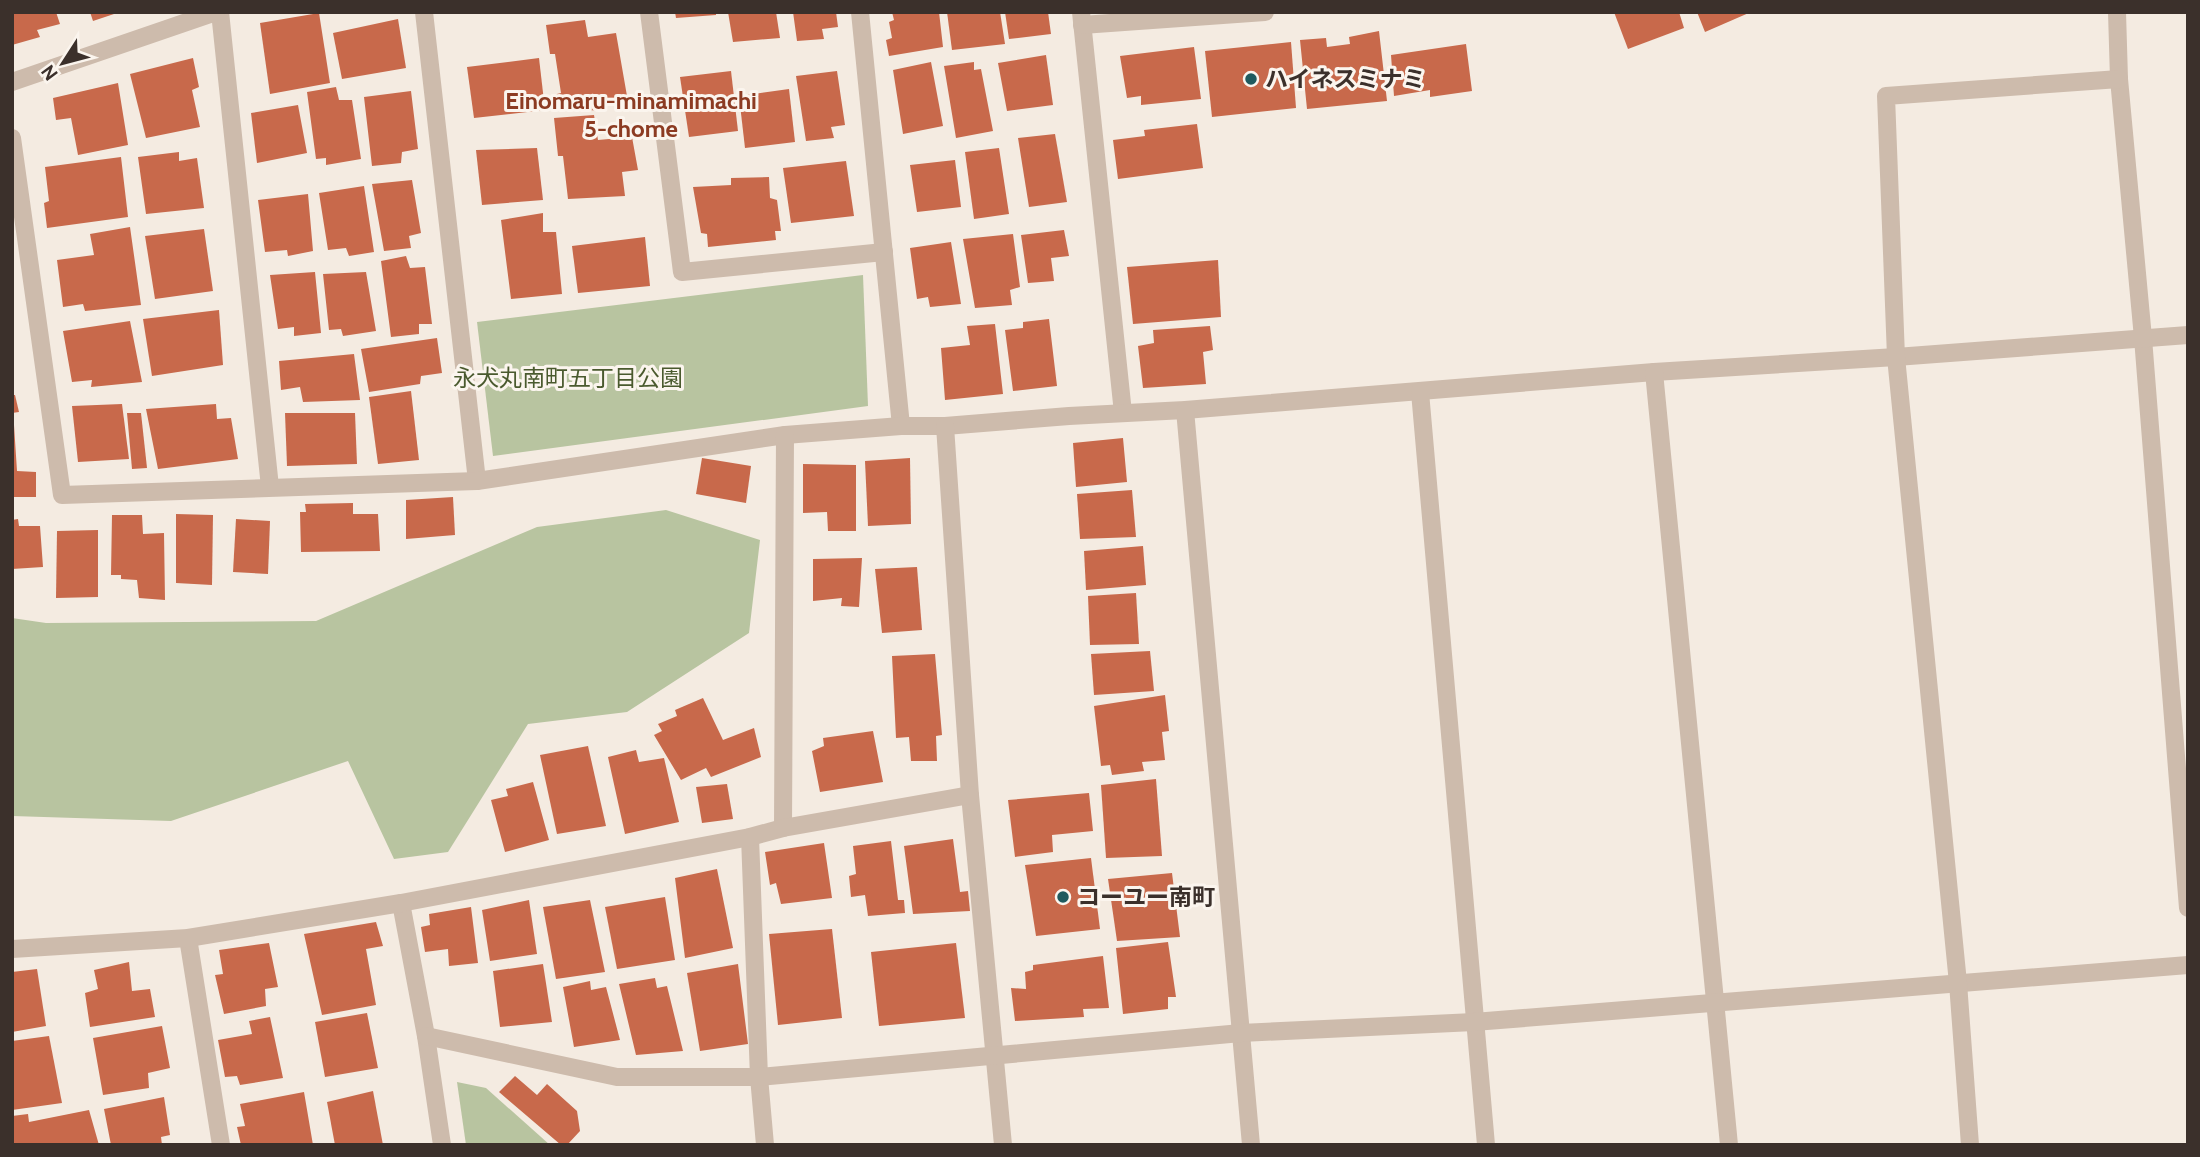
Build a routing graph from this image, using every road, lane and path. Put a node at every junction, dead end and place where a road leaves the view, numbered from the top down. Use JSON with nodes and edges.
{"nodes":[{"id":1,"x":218,"y":12,"type":"edge"},
{"id":2,"x":424,"y":12,"type":"edge"},
{"id":3,"x":649,"y":12,"type":"edge"},
{"id":4,"x":860,"y":12,"type":"edge"},
{"id":5,"x":1265,"y":12,"type":"edge"},
{"id":6,"x":2116,"y":12,"type":"edge"},
{"id":7,"x":1082,"y":19,"type":"edge"},
{"id":8,"x":2119,"y":79,"type":"junction"},
{"id":9,"x":12,"y":82,"type":"edge"},
{"id":10,"x":12,"y":138,"type":"edge"},
{"id":11,"x":884,"y":252,"type":"junction"},
{"id":12,"x":2188,"y":335,"type":"edge"},
{"id":13,"x":2143,"y":338,"type":"junction"},
{"id":14,"x":1896,"y":357,"type":"junction"},
{"id":15,"x":1654,"y":372,"type":"junction"},
{"id":16,"x":1420,"y":392,"type":"junction"},
{"id":17,"x":1185,"y":410,"type":"junction"},
{"id":18,"x":1123,"y":413,"type":"junction"},
{"id":19,"x":901,"y":426,"type":"junction"},
{"id":20,"x":945,"y":426,"type":"junction"},
{"id":21,"x":785,"y":435,"type":"junction"},
{"id":22,"x":477,"y":481,"type":"junction"},
{"id":23,"x":271,"y":487,"type":"junction"},
{"id":24,"x":970,"y":795,"type":"junction"},
{"id":25,"x":783,"y":828,"type":"junction"},
{"id":26,"x":750,"y":837,"type":"junction"},
{"id":27,"x":401,"y":903,"type":"junction"},
{"id":28,"x":2188,"y":908,"type":"edge"},
{"id":29,"x":188,"y":938,"type":"junction"},
{"id":30,"x":12,"y":949,"type":"edge"},
{"id":31,"x":2188,"y":965,"type":"edge"},
{"id":32,"x":1958,"y":983,"type":"junction"},
{"id":33,"x":1716,"y":1002,"type":"junction"},
{"id":34,"x":1474,"y":1022,"type":"junction"},
{"id":35,"x":1241,"y":1032,"type":"junction"},
{"id":36,"x":426,"y":1035,"type":"junction"},
{"id":37,"x":995,"y":1055,"type":"junction"},
{"id":38,"x":759,"y":1077,"type":"junction"},
{"id":39,"x":221,"y":1145,"type":"edge"},
{"id":40,"x":442,"y":1145,"type":"edge"},
{"id":41,"x":765,"y":1145,"type":"edge"},
{"id":42,"x":1003,"y":1145,"type":"edge"},
{"id":43,"x":1251,"y":1145,"type":"edge"},
{"id":44,"x":1486,"y":1145,"type":"edge"},
{"id":45,"x":1729,"y":1145,"type":"edge"},
{"id":46,"x":1970,"y":1145,"type":"edge"}],
"edges":[{"from":1,"to":9,"type":"street"},
{"from":1,"to":23,"type":"street"},
{"from":2,"to":22,"type":"street"},
{"from":3,"to":11,"type":"street"},
{"from":4,"to":11,"type":"street"},
{"from":5,"to":7,"type":"street"},
{"from":6,"to":8,"type":"street"},
{"from":7,"to":18,"type":"street"},
{"from":8,"to":13,"type":"street"},
{"from":8,"to":14,"type":"street"},
{"from":10,"to":23,"type":"street"},
{"from":11,"to":19,"type":"street"},
{"from":12,"to":13,"type":"street"},
{"from":13,"to":14,"type":"street"},
{"from":13,"to":28,"type":"street"},
{"from":14,"to":15,"type":"street"},
{"from":14,"to":32,"type":"street"},
{"from":15,"to":16,"type":"street"},
{"from":15,"to":33,"type":"street"},
{"from":16,"to":17,"type":"street"},
{"from":16,"to":34,"type":"street"},
{"from":17,"to":18,"type":"street"},
{"from":17,"to":35,"type":"street"},
{"from":18,"to":20,"type":"street"},
{"from":19,"to":20,"type":"street"},
{"from":19,"to":21,"type":"street"},
{"from":20,"to":24,"type":"street"},
{"from":21,"to":22,"type":"street"},
{"from":21,"to":25,"type":"street"},
{"from":22,"to":23,"type":"street"},
{"from":24,"to":25,"type":"street"},
{"from":24,"to":37,"type":"street"},
{"from":25,"to":26,"type":"street"},
{"from":26,"to":27,"type":"street"},
{"from":26,"to":38,"type":"street"},
{"from":27,"to":29,"type":"street"},
{"from":27,"to":36,"type":"street"},
{"from":29,"to":30,"type":"street"},
{"from":29,"to":39,"type":"street"},
{"from":31,"to":32,"type":"street"},
{"from":32,"to":33,"type":"street"},
{"from":32,"to":46,"type":"street"},
{"from":33,"to":34,"type":"street"},
{"from":33,"to":45,"type":"street"},
{"from":34,"to":35,"type":"street"},
{"from":34,"to":44,"type":"street"},
{"from":35,"to":37,"type":"street"},
{"from":35,"to":43,"type":"street"},
{"from":36,"to":38,"type":"street"},
{"from":36,"to":40,"type":"street"},
{"from":37,"to":38,"type":"street"},
{"from":37,"to":42,"type":"street"},
{"from":38,"to":41,"type":"street"}]}
